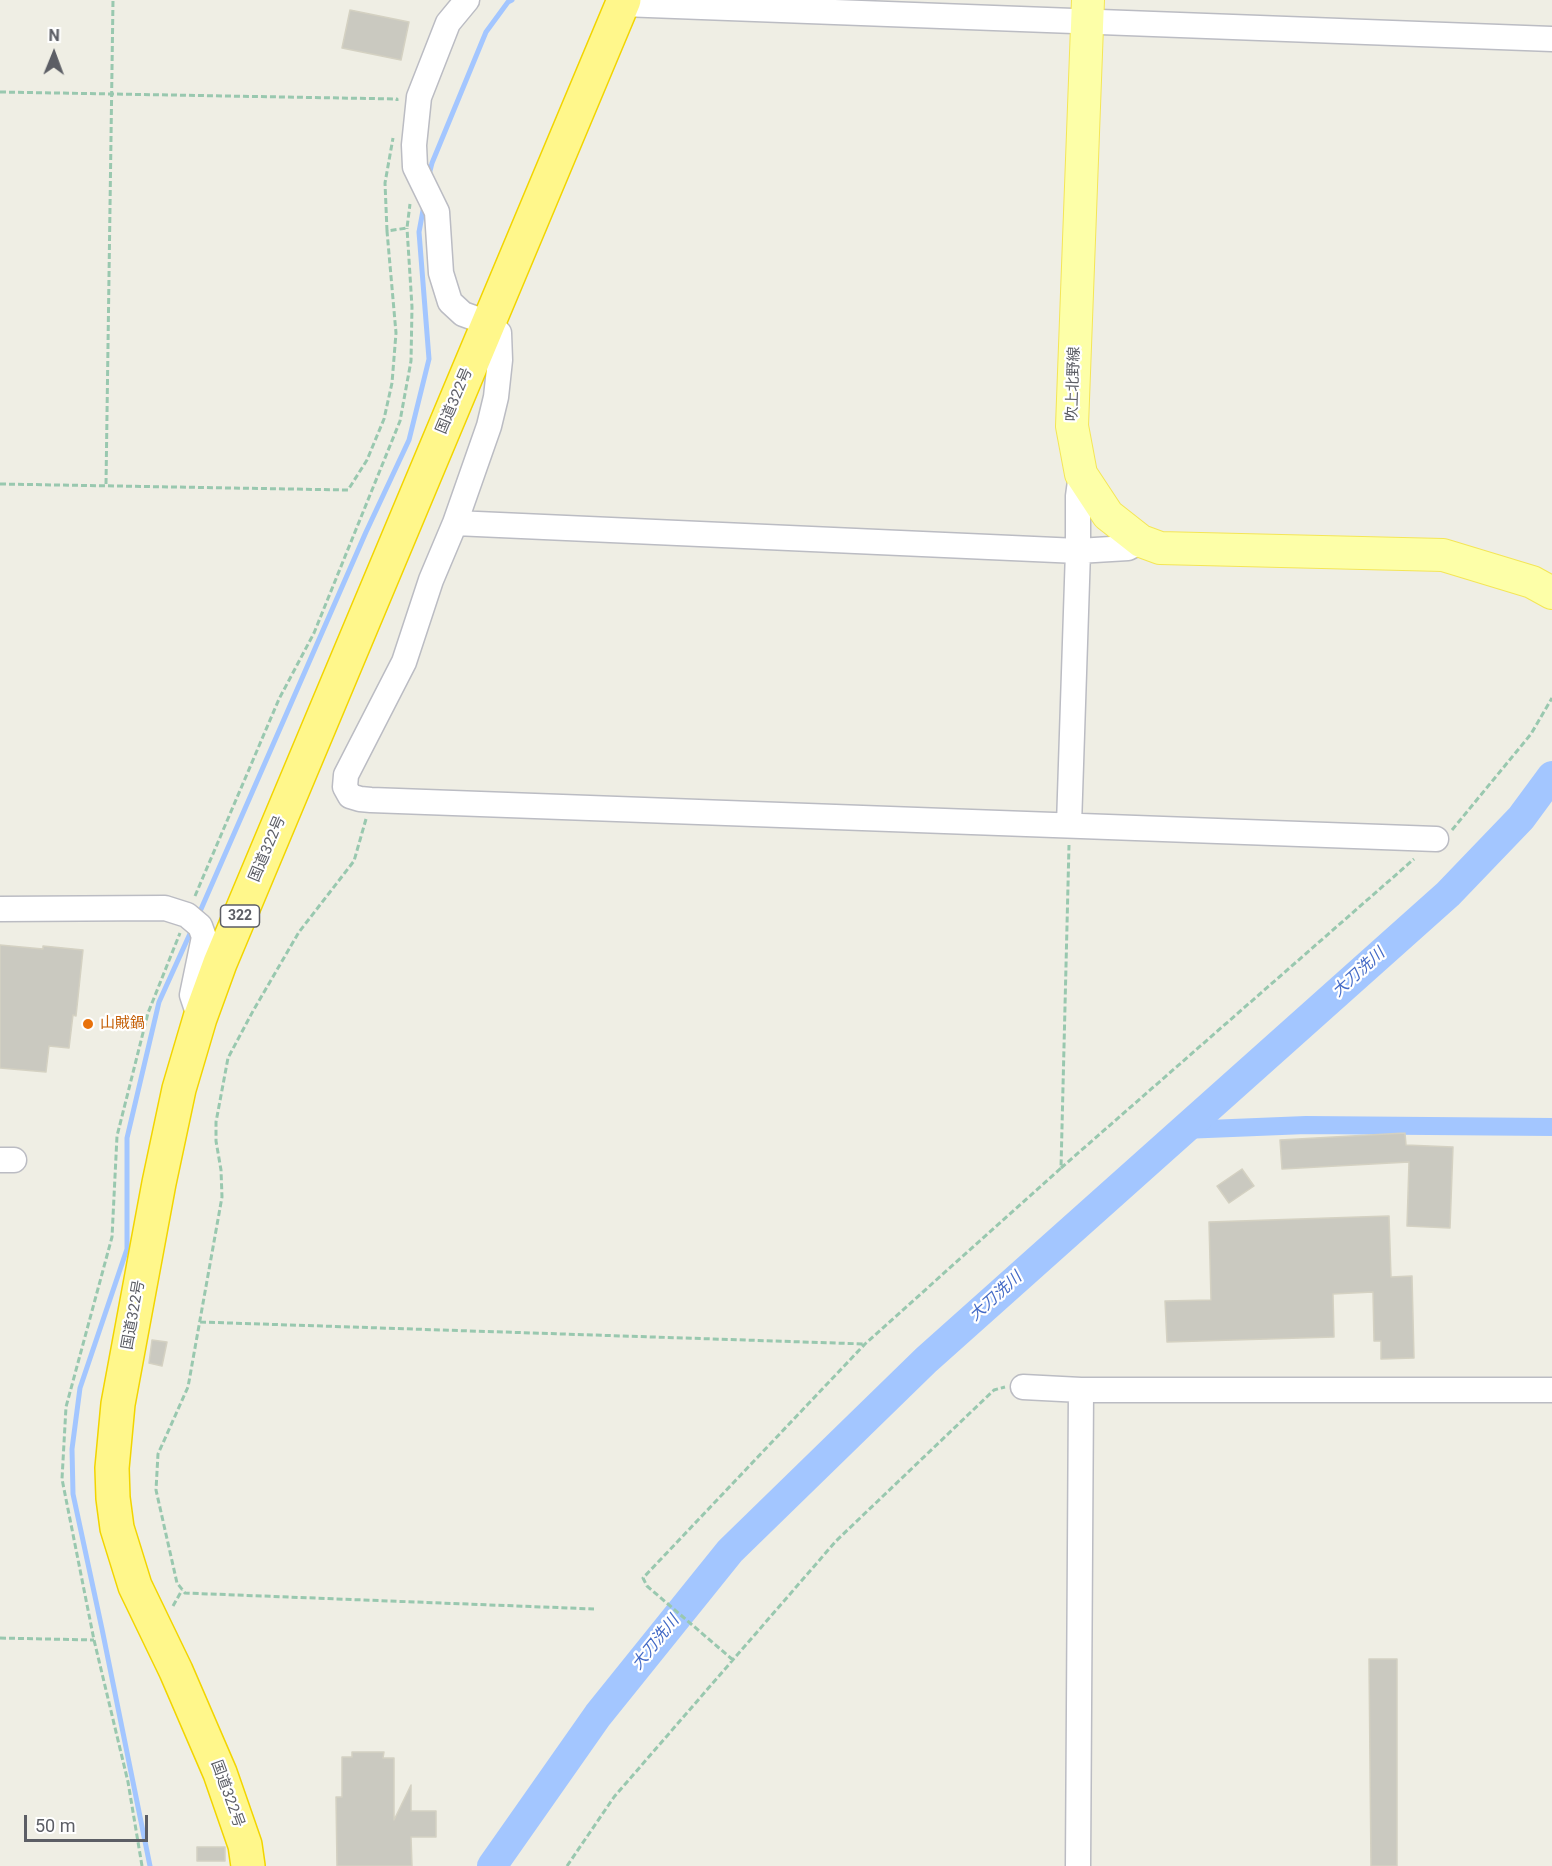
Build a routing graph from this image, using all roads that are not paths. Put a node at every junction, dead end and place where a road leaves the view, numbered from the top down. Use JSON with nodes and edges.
{"nodes":[{"id":1,"x":467,"y":0,"type":"edge"},
{"id":2,"x":623,"y":2,"type":"edge"},
{"id":3,"x":1088,"y":11,"type":"edge"},
{"id":4,"x":1552,"y":39,"type":"edge"},
{"id":5,"x":488,"y":323,"type":"junction"},
{"id":6,"x":1081,"y":474,"type":"junction"},
{"id":7,"x":455,"y":523,"type":"junction"},
{"id":8,"x":1141,"y":542,"type":"junction"},
{"id":9,"x":1078,"y":551,"type":"junction"},
{"id":10,"x":1552,"y":593,"type":"edge"},
{"id":11,"x":1069,"y":825,"type":"junction"},
{"id":12,"x":1436,"y":839,"type":"road end"},
{"id":13,"x":0,"y":909,"type":"edge"},
{"id":14,"x":200,"y":1018,"type":"junction"},
{"id":15,"x":1023,"y":1388,"type":"road end"},
{"id":16,"x":1081,"y":1390,"type":"junction"},
{"id":17,"x":1552,"y":1390,"type":"edge"},
{"id":18,"x":248,"y":1866,"type":"edge"},
{"id":19,"x":1078,"y":1866,"type":"edge"}],
"edges":[{"from":1,"to":5,"type":"street"},
{"from":2,"to":3,"type":"street"},
{"from":2,"to":5,"type":"highway","name":"国道322号","number":"322"},
{"from":3,"to":4,"type":"street"},
{"from":3,"to":6,"type":"main road","name":"吹上北野線"},
{"from":5,"to":7,"type":"street"},
{"from":5,"to":14,"type":"highway","name":"国道322号","number":"322"},
{"from":6,"to":8,"type":"main road","name":"吹上北野線"},
{"from":6,"to":9,"type":"street"},
{"from":7,"to":9,"type":"street"},
{"from":7,"to":11,"type":"street"},
{"from":8,"to":9,"type":"street"},
{"from":8,"to":10,"type":"main road","name":"吹上北野線"},
{"from":9,"to":11,"type":"street"},
{"from":11,"to":12,"type":"street"},
{"from":13,"to":14,"type":"street"},
{"from":14,"to":18,"type":"highway","name":"国道322号","number":"322"},
{"from":15,"to":16,"type":"street"},
{"from":16,"to":17,"type":"street"},
{"from":16,"to":19,"type":"street"}]}
